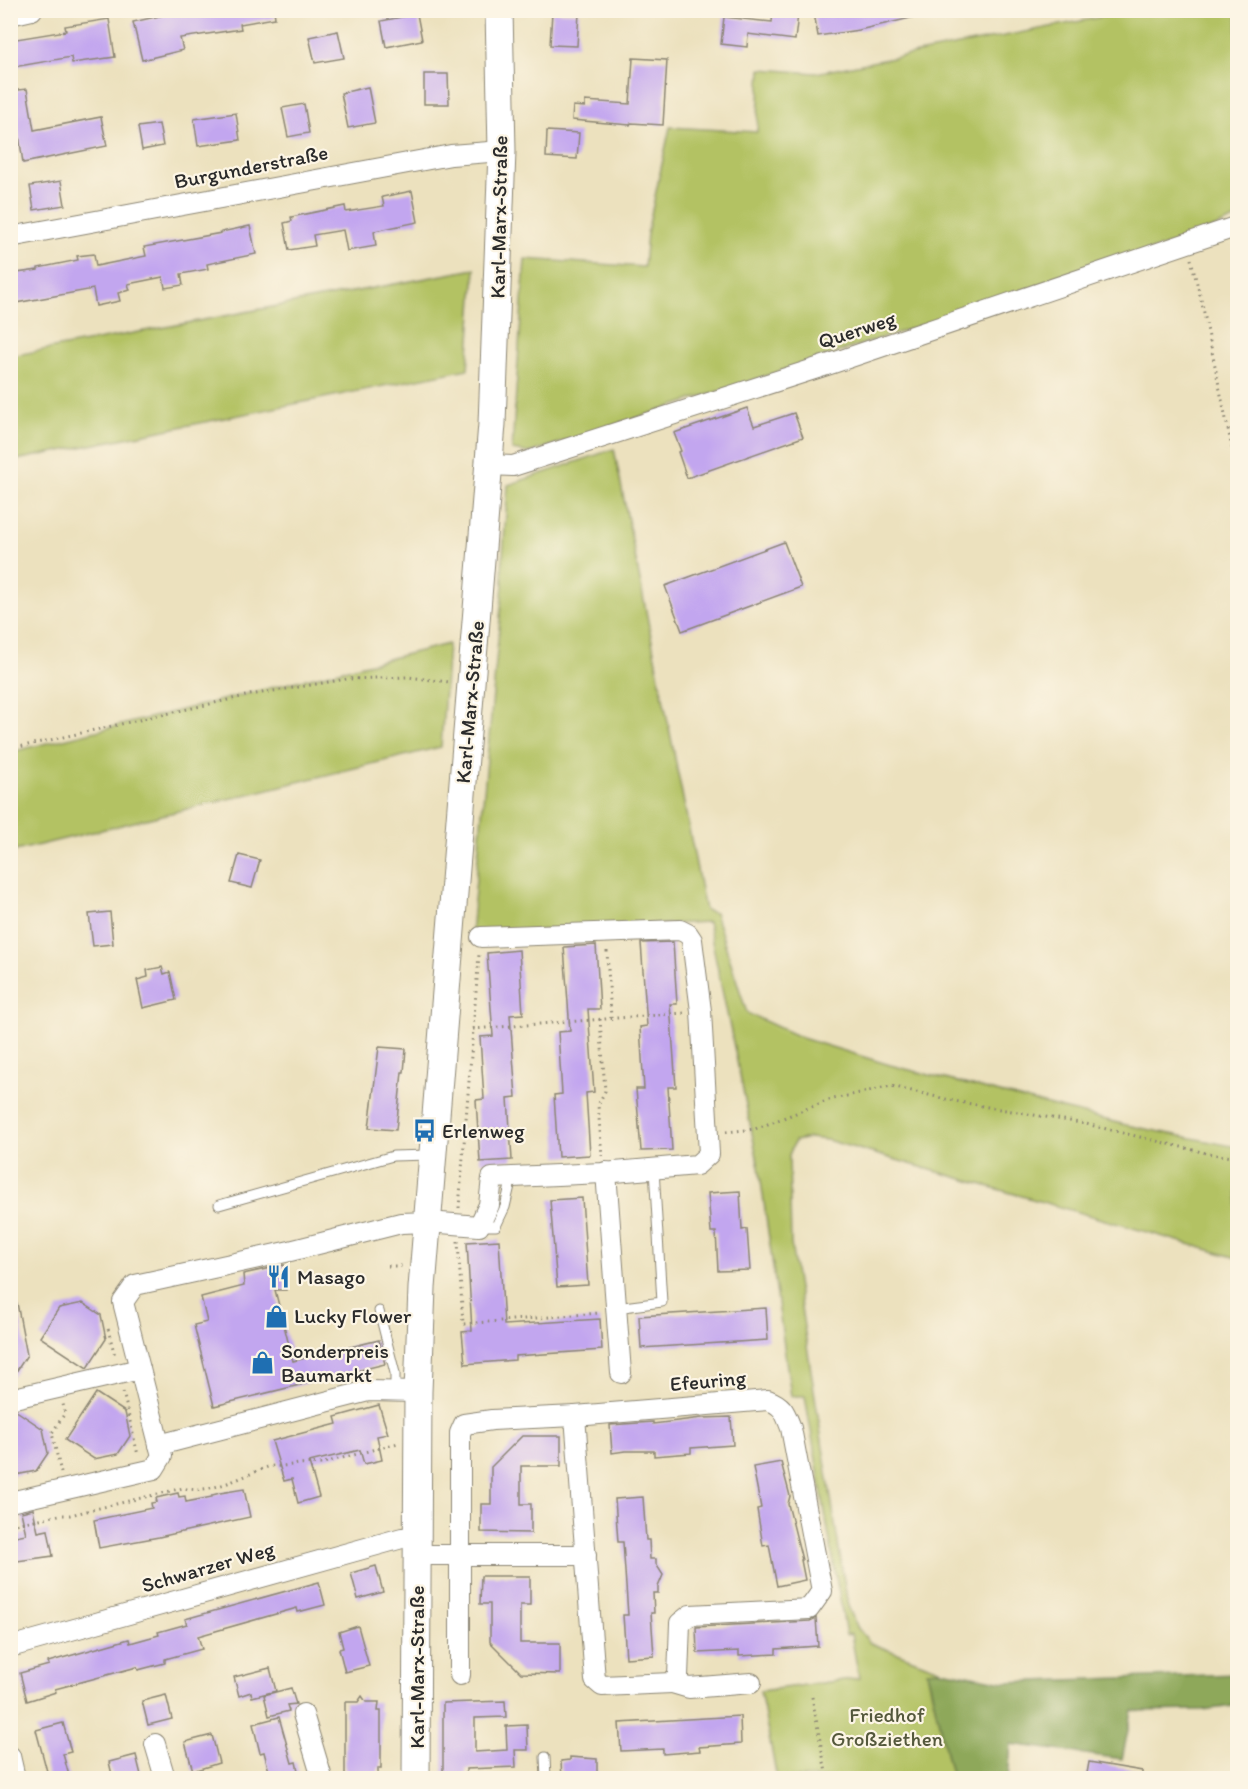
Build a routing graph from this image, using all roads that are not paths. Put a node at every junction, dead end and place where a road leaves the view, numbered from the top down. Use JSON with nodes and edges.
{"nodes":[{"id":1,"x":32,"y":10,"type":"edge"},
{"id":2,"x":499,"y":10,"type":"edge"},
{"id":3,"x":10,"y":15,"type":"edge"},
{"id":4,"x":502,"y":151,"type":"junction"},
{"id":5,"x":1238,"y":226,"type":"edge"},
{"id":6,"x":10,"y":237,"type":"edge"},
{"id":7,"x":489,"y":465,"type":"junction"},
{"id":8,"x":465,"y":936,"type":"junction"},
{"id":9,"x":432,"y":1155,"type":"junction"},
{"id":10,"x":654,"y":1169,"type":"junction"},
{"id":11,"x":605,"y":1173,"type":"junction"},
{"id":12,"x":219,"y":1205,"type":"dead end"},
{"id":13,"x":428,"y":1222,"type":"junction"},
{"id":14,"x":616,"y":1309,"type":"junction"},
{"id":15,"x":379,"y":1311,"type":"dead end"},
{"id":16,"x":140,"y":1369,"type":"junction"},
{"id":17,"x":621,"y":1373,"type":"dead end"},
{"id":18,"x":407,"y":1391,"type":"junction"},
{"id":19,"x":10,"y":1399,"type":"edge"},
{"id":20,"x":575,"y":1416,"type":"junction"},
{"id":21,"x":159,"y":1445,"type":"junction"},
{"id":22,"x":10,"y":1502,"type":"edge"},
{"id":23,"x":418,"y":1546,"type":"junction"},
{"id":24,"x":461,"y":1555,"type":"junction"},
{"id":25,"x":586,"y":1555,"type":"junction"},
{"id":26,"x":10,"y":1647,"type":"edge"},
{"id":27,"x":460,"y":1675,"type":"dead end"},
{"id":28,"x":672,"y":1683,"type":"junction"},
{"id":29,"x":751,"y":1683,"type":"dead end"},
{"id":30,"x":303,"y":1714,"type":"dead end"},
{"id":31,"x":155,"y":1744,"type":"dead end"},
{"id":32,"x":10,"y":1756,"type":"edge"},
{"id":33,"x":545,"y":1757,"type":"dead end"},
{"id":34,"x":15,"y":1779,"type":"edge"},
{"id":35,"x":165,"y":1779,"type":"edge"},
{"id":36,"x":322,"y":1779,"type":"edge"},
{"id":37,"x":416,"y":1779,"type":"edge"},
{"id":38,"x":546,"y":1779,"type":"edge"}],
"edges":[{"from":1,"to":3,"type":"street"},
{"from":2,"to":4,"type":"main road","name":"Karl-Marx-Straße"},
{"from":4,"to":6,"type":"street","name":"Burgunderstraße"},
{"from":4,"to":7,"type":"main road","name":"Karl-Marx-Straße"},
{"from":5,"to":7,"type":"street","name":"Querweg"},
{"from":7,"to":8,"type":"main road","name":"Karl-Marx-Straße"},
{"from":8,"to":9,"type":"main road","name":"Karl-Marx-Straße"},
{"from":8,"to":10,"type":"street"},
{"from":9,"to":12,"type":"lane"},
{"from":9,"to":13,"type":"main road","name":"Karl-Marx-Straße"},
{"from":10,"to":11,"type":"street"},
{"from":10,"to":14,"type":"lane"},
{"from":11,"to":13,"type":"street"},
{"from":11,"to":14,"type":"street"},
{"from":13,"to":16,"type":"street"},
{"from":13,"to":18,"type":"main road","name":"Karl-Marx-Straße"},
{"from":14,"to":17,"type":"street"},
{"from":15,"to":18,"type":"lane"},
{"from":16,"to":19,"type":"street"},
{"from":16,"to":21,"type":"street"},
{"from":18,"to":21,"type":"street"},
{"from":18,"to":23,"type":"main road","name":"Karl-Marx-Straße"},
{"from":20,"to":24,"type":"street","name":"Karl-Marx-Straße"},
{"from":20,"to":25,"type":"street"},
{"from":20,"to":28,"type":"street","name":"Efeuring"},
{"from":21,"to":22,"type":"street"},
{"from":23,"to":24,"type":"street","name":"Karl-Marx-Straße"},
{"from":23,"to":26,"type":"street","name":"Schwarzer Weg"},
{"from":23,"to":37,"type":"main road","name":"Karl-Marx-Straße"},
{"from":24,"to":25,"type":"street","name":"Karl-Marx-Straße"},
{"from":24,"to":27,"type":"street","name":"Karl-Marx-Straße"},
{"from":25,"to":28,"type":"street"},
{"from":28,"to":29,"type":"street"},
{"from":30,"to":36,"type":"street"},
{"from":31,"to":35,"type":"street"},
{"from":32,"to":34,"type":"street"},
{"from":33,"to":38,"type":"lane"}]}
